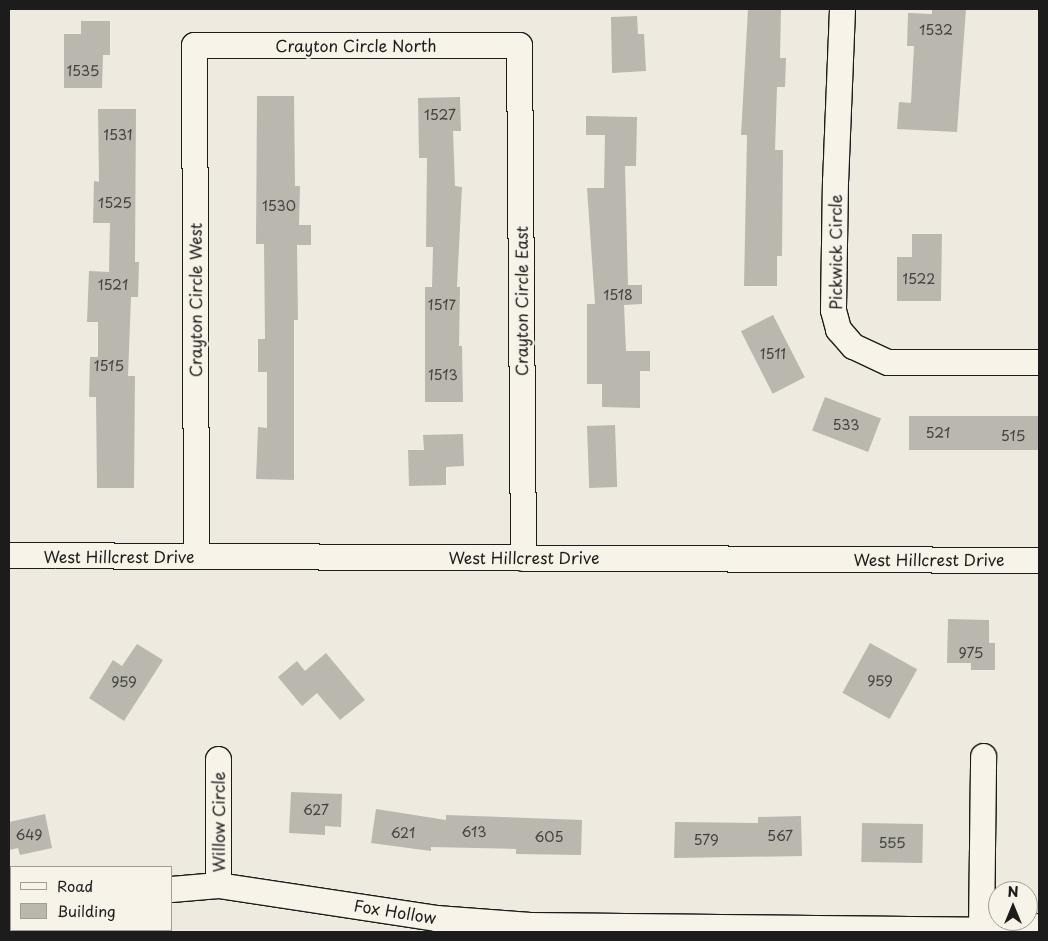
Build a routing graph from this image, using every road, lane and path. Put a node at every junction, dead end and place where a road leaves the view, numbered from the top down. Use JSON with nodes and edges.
{"nodes":[{"id":1,"x":841,"y":15,"type":"edge"},
{"id":2,"x":194,"y":45,"type":"joint"},
{"id":3,"x":519,"y":45,"type":"joint"},
{"id":4,"x":1039,"y":362,"type":"edge"},
{"id":5,"x":9,"y":555,"type":"edge"},
{"id":6,"x":196,"y":556,"type":"junction"},
{"id":7,"x":523,"y":558,"type":"junction"},
{"id":8,"x":1039,"y":560,"type":"edge"},
{"id":9,"x":983,"y":756,"type":"dead end"},
{"id":10,"x":218,"y":759,"type":"dead end"},
{"id":11,"x":218,"y":885,"type":"junction"},
{"id":12,"x":172,"y":889,"type":"edge"},
{"id":13,"x":1039,"y":926,"type":"edge"},
{"id":14,"x":981,"y":930,"type":"junction"}],
"edges":[{"from":1,"to":4,"type":"street","name":"Pickwick Circle"},
{"from":2,"to":3,"type":"street","name":"Crayton Circle North"},
{"from":2,"to":6,"type":"street","name":"Crayton Circle West"},
{"from":3,"to":7,"type":"street","name":"Crayton Circle East"},
{"from":5,"to":6,"type":"street","name":"West Hillcrest Drive"},
{"from":6,"to":7,"type":"street","name":"West Hillcrest Drive"},
{"from":7,"to":8,"type":"street","name":"West Hillcrest Drive"},
{"from":9,"to":14,"type":"street"},
{"from":10,"to":11,"type":"street","name":"Willow Circle"},
{"from":11,"to":12,"type":"street","name":"Fox Hollow"},
{"from":11,"to":14,"type":"street","name":"Fox Hollow"},
{"from":13,"to":14,"type":"street","name":"Fox Hollow"}]}
